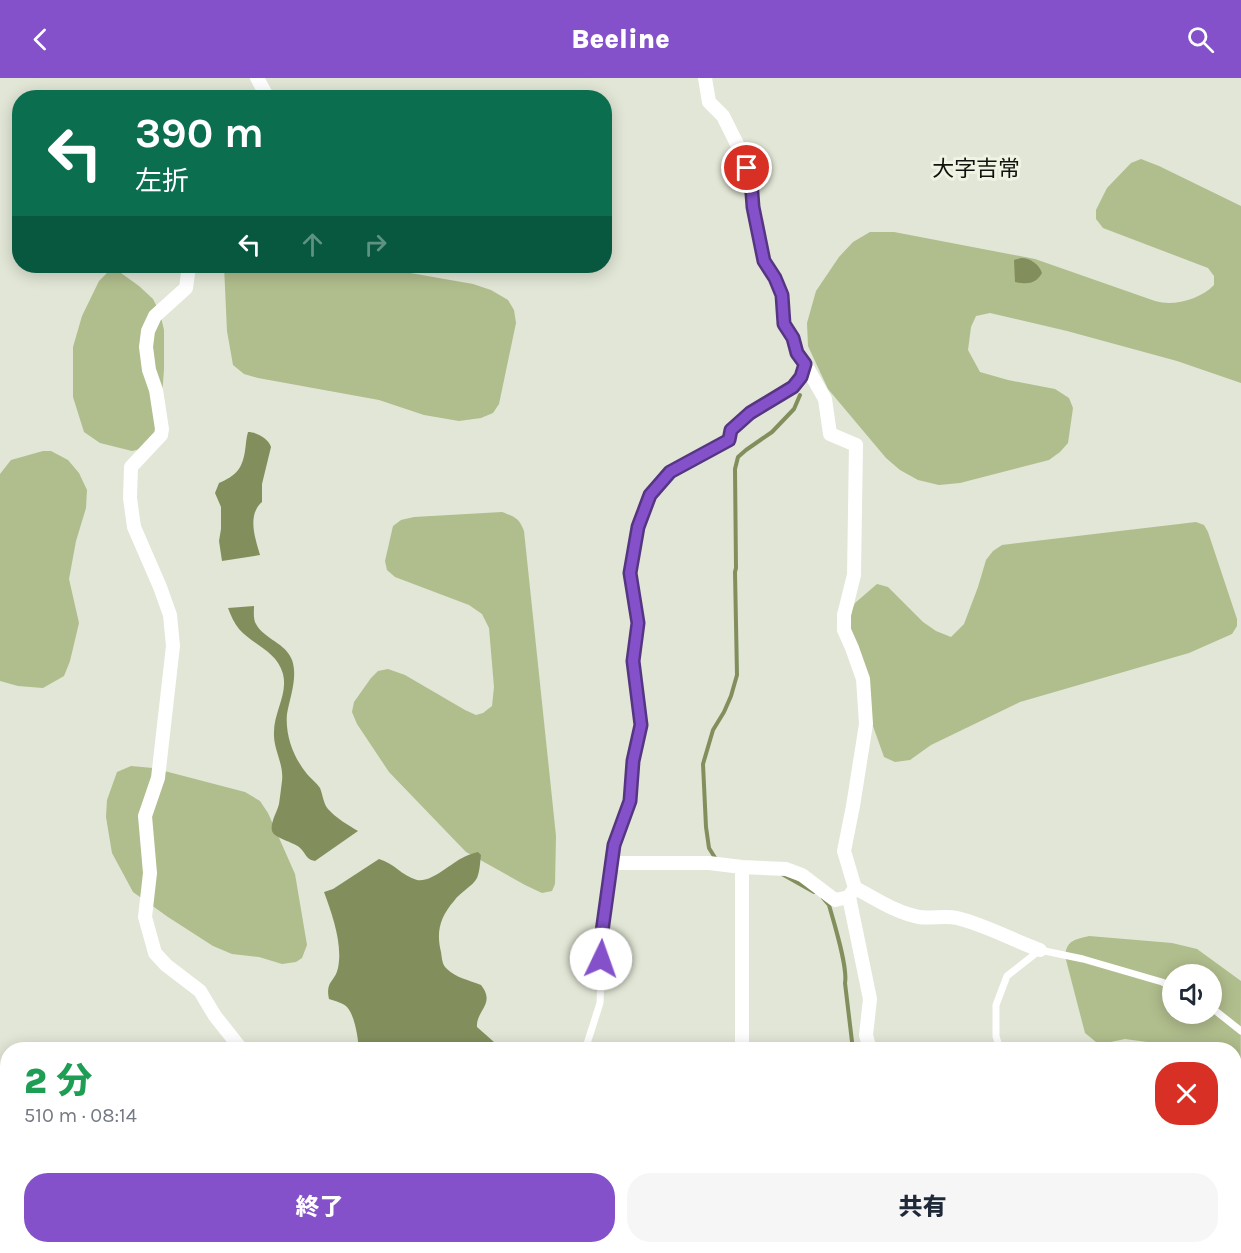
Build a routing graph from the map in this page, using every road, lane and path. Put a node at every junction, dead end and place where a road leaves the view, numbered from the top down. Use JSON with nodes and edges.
{"nodes":[{"id":1,"x":705,"y":78,"type":"edge"},
{"id":2,"x":188,"y":273,"type":"edge"},
{"id":3,"x":805,"y":364,"type":"junction"},
{"id":4,"x":612,"y":863,"type":"junction"},
{"id":5,"x":742,"y":867,"type":"junction"},
{"id":6,"x":852,"y":892,"type":"junction"},
{"id":7,"x":1040,"y":950,"type":"junction"},
{"id":8,"x":1162,"y":982,"type":"edge"},
{"id":9,"x":1222,"y":1016,"type":"edge"},
{"id":10,"x":1241,"y":1031,"type":"edge"},
{"id":11,"x":236,"y":1042,"type":"edge"},
{"id":12,"x":588,"y":1042,"type":"edge"},
{"id":13,"x":742,"y":1042,"type":"edge"},
{"id":14,"x":868,"y":1042,"type":"edge"},
{"id":15,"x":997,"y":1042,"type":"edge"}],
"edges":[{"from":1,"to":3,"type":"street"},
{"from":2,"to":11,"type":"street"},
{"from":3,"to":4,"type":"lane"},
{"from":3,"to":6,"type":"street"},
{"from":4,"to":5,"type":"street"},
{"from":4,"to":12,"type":"lane"},
{"from":5,"to":6,"type":"street"},
{"from":5,"to":13,"type":"street"},
{"from":6,"to":7,"type":"street"},
{"from":6,"to":14,"type":"street"},
{"from":7,"to":8,"type":"lane"},
{"from":7,"to":15,"type":"lane"},
{"from":9,"to":10,"type":"lane"}]}
